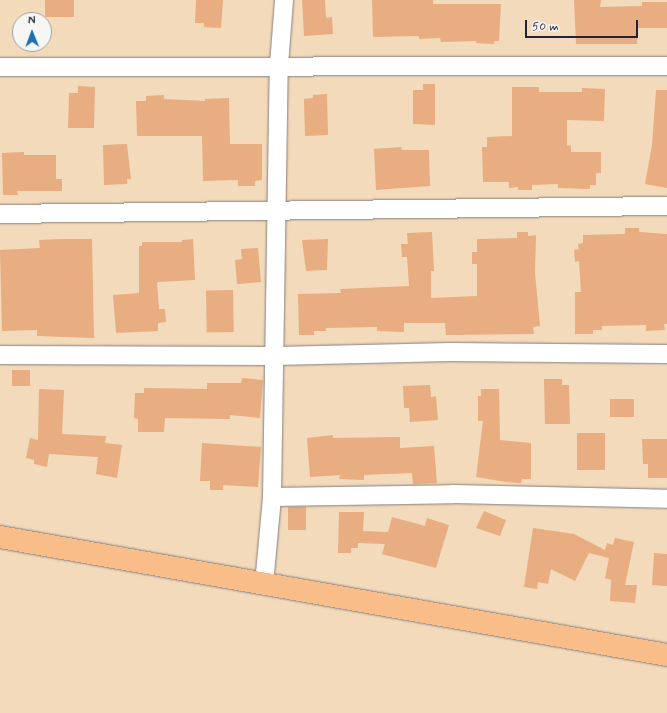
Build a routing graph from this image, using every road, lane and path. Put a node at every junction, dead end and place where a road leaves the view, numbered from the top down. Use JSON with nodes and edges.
{"nodes":[{"id":1,"x":284,"y":0,"type":"edge"},
{"id":2,"x":279,"y":65,"type":"junction"},
{"id":3,"x":667,"y":66,"type":"edge"},
{"id":4,"x":0,"y":67,"type":"edge"},
{"id":5,"x":667,"y":206,"type":"edge"},
{"id":6,"x":278,"y":212,"type":"junction"},
{"id":7,"x":0,"y":214,"type":"edge"},
{"id":8,"x":667,"y":354,"type":"edge"},
{"id":9,"x":0,"y":355,"type":"edge"},
{"id":10,"x":275,"y":356,"type":"junction"},
{"id":11,"x":272,"y":497,"type":"junction"},
{"id":12,"x":667,"y":499,"type":"edge"},
{"id":13,"x":0,"y":536,"type":"edge"},
{"id":14,"x":264,"y":584,"type":"junction"},
{"id":15,"x":667,"y":655,"type":"edge"}],
"edges":[{"from":1,"to":2,"type":"street"},
{"from":2,"to":3,"type":"street"},
{"from":2,"to":4,"type":"street"},
{"from":2,"to":6,"type":"street"},
{"from":5,"to":6,"type":"street"},
{"from":6,"to":7,"type":"street"},
{"from":6,"to":10,"type":"street"},
{"from":8,"to":10,"type":"street"},
{"from":9,"to":10,"type":"street"},
{"from":10,"to":11,"type":"street"},
{"from":11,"to":12,"type":"street"},
{"from":11,"to":14,"type":"street"},
{"from":13,"to":14,"type":"main road"},
{"from":14,"to":15,"type":"main road"}]}
